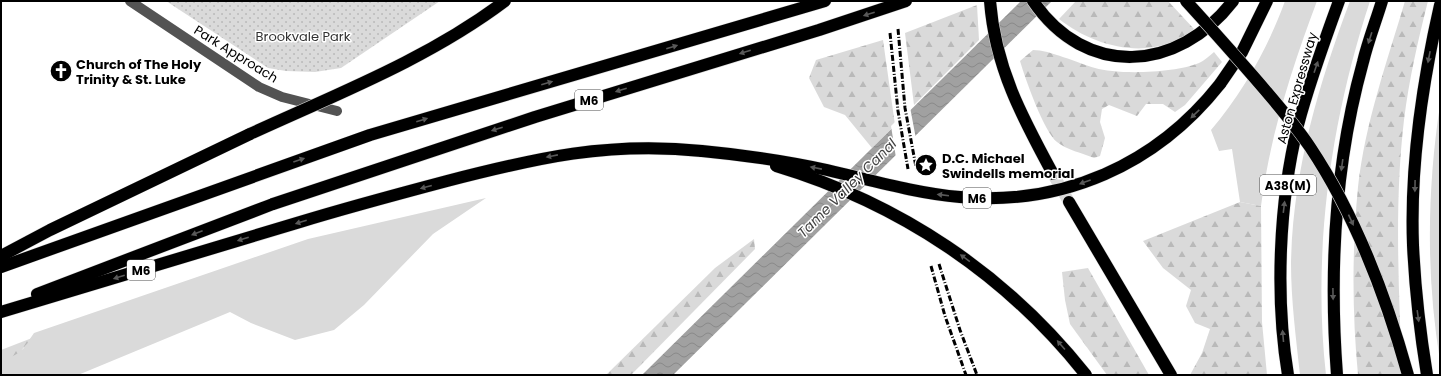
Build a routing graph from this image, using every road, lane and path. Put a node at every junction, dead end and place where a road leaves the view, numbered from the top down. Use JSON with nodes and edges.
{"nodes":[{"id":1,"x":130,"y":1,"type":"edge"},
{"id":2,"x":505,"y":1,"type":"edge"},
{"id":3,"x":825,"y":1,"type":"edge"},
{"id":4,"x":906,"y":1,"type":"edge"},
{"id":5,"x":990,"y":1,"type":"edge"},
{"id":6,"x":1033,"y":1,"type":"edge"},
{"id":7,"x":1186,"y":1,"type":"edge"},
{"id":8,"x":1233,"y":1,"type":"edge"},
{"id":9,"x":1267,"y":1,"type":"edge"},
{"id":10,"x":1339,"y":1,"type":"edge"},
{"id":11,"x":1382,"y":1,"type":"edge"},
{"id":12,"x":1440,"y":5,"type":"edge"},
{"id":13,"x":337,"y":111,"type":"dead end"},
{"id":14,"x":702,"y":151,"type":"junction"},
{"id":15,"x":1053,"y":174,"type":"tunnel mouth"},
{"id":16,"x":1069,"y":202,"type":"tunnel mouth"},
{"id":17,"x":1,"y":256,"type":"edge"},
{"id":18,"x":1,"y":267,"type":"edge"},
{"id":19,"x":1,"y":307,"type":"edge"},
{"id":20,"x":1,"y":312,"type":"edge"},
{"id":21,"x":1086,"y":375,"type":"edge"},
{"id":22,"x":1171,"y":375,"type":"edge"},
{"id":23,"x":1288,"y":375,"type":"edge"},
{"id":24,"x":1337,"y":375,"type":"edge"},
{"id":25,"x":1408,"y":375,"type":"edge"},
{"id":26,"x":1427,"y":375,"type":"edge"}],
"edges":[{"from":1,"to":13,"type":"street","name":"Park Approach"},
{"from":2,"to":17,"type":"highway","bridge":true},
{"from":18,"to":3,"type":"highway","number":"M6","one_way":true},
{"from":4,"to":19,"type":"highway","number":"M6","one_way":true,"bridge":true},
{"from":5,"to":15,"type":"highway"},
{"from":6,"to":8,"type":"highway"},
{"from":7,"to":25,"type":"highway","number":"A38(M)","one_way":true,"bridge":true},
{"from":9,"to":14,"type":"highway","number":"M6","one_way":true,"bridge":true},
{"from":23,"to":10,"type":"highway","name":"Aston Expressway","number":"A38(M)","one_way":true},
{"from":11,"to":24,"type":"highway","one_way":true},
{"from":12,"to":26,"type":"highway","one_way":true},
{"from":14,"to":20,"type":"highway","number":"M6","one_way":true},
{"from":21,"to":14,"type":"highway","number":"M6","one_way":true,"bridge":true},
{"from":16,"to":22,"type":"highway"}]}
